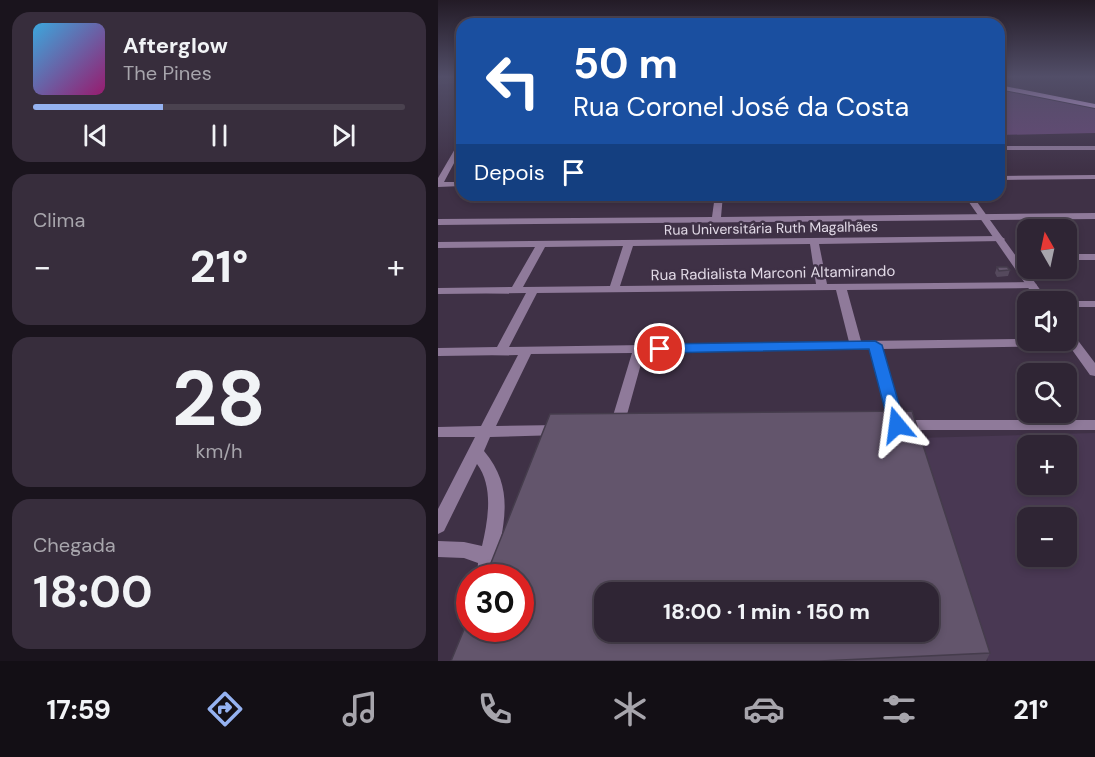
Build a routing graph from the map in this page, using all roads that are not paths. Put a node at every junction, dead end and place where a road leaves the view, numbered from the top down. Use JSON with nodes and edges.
{"nodes":[{"id":1,"x":1005,"y":148,"type":"edge"},
{"id":2,"x":1095,"y":148,"type":"edge"},
{"id":3,"x":456,"y":158,"type":"edge"},
{"id":4,"x":1095,"y":177,"type":"edge"},
{"id":5,"x":1005,"y":178,"type":"edge"},
{"id":6,"x":438,"y":184,"type":"edge"},
{"id":7,"x":456,"y":184,"type":"edge"},
{"id":8,"x":718,"y":201,"type":"edge"},
{"id":9,"x":972,"y":201,"type":"edge"},
{"id":10,"x":983,"y":216,"type":"junction"},
{"id":11,"x":1095,"y":216,"type":"edge"},
{"id":12,"x":716,"y":218,"type":"junction"},
{"id":13,"x":803,"y":218,"type":"junction"},
{"id":14,"x":438,"y":222,"type":"edge"},
{"id":15,"x":601,"y":232,"type":"junction"},
{"id":16,"x":1000,"y":239,"type":"junction"},
{"id":17,"x":811,"y":241,"type":"junction"},
{"id":18,"x":629,"y":243,"type":"junction"},
{"id":19,"x":542,"y":244,"type":"junction"},
{"id":20,"x":438,"y":245,"type":"edge"},
{"id":21,"x":1077,"y":257,"type":"edge"},
{"id":22,"x":1095,"y":257,"type":"edge"},
{"id":23,"x":1013,"y":258,"type":"junction"},
{"id":24,"x":1017,"y":258,"type":"edge"},
{"id":25,"x":1032,"y":285,"type":"junction"},
{"id":26,"x":822,"y":287,"type":"junction"},
{"id":27,"x":841,"y":287,"type":"junction"},
{"id":28,"x":614,"y":289,"type":"junction"},
{"id":29,"x":533,"y":290,"type":"junction"},
{"id":30,"x":438,"y":291,"type":"edge"},
{"id":31,"x":515,"y":291,"type":"junction"},
{"id":32,"x":1036,"y":291,"type":"edge"},
{"id":33,"x":1077,"y":304,"type":"edge"},
{"id":34,"x":1095,"y":304,"type":"edge"},
{"id":35,"x":1017,"y":340,"type":"edge"},
{"id":36,"x":855,"y":345,"type":"junction"},
{"id":37,"x":875,"y":345,"type":"junction"},
{"id":38,"x":1077,"y":348,"type":"edge"},
{"id":39,"x":639,"y":349,"type":"junction"},
{"id":40,"x":501,"y":351,"type":"junction"},
{"id":41,"x":526,"y":351,"type":"junction"},
{"id":42,"x":438,"y":352,"type":"edge"},
{"id":43,"x":1095,"y":372,"type":"edge"},
{"id":44,"x":1095,"y":425,"type":"edge"},
{"id":45,"x":580,"y":430,"type":"edge"},
{"id":46,"x":616,"y":430,"type":"edge"},
{"id":47,"x":438,"y":432,"type":"edge"},
{"id":48,"x":486,"y":432,"type":"junction"},
{"id":49,"x":476,"y":452,"type":"junction"},
{"id":50,"x":438,"y":526,"type":"edge"},
{"id":51,"x":438,"y":549,"type":"edge"},
{"id":52,"x":485,"y":564,"type":"edge"},
{"id":53,"x":488,"y":564,"type":"edge"}],
"edges":[{"from":1,"to":2,"type":"street"},
{"from":3,"to":6,"type":"street"},
{"from":4,"to":5,"type":"street"},
{"from":6,"to":7,"type":"street"},
{"from":8,"to":12,"type":"street"},
{"from":9,"to":10,"type":"street"},
{"from":10,"to":11,"type":"street"},
{"from":10,"to":13,"type":"street"},
{"from":10,"to":16,"type":"street"},
{"from":12,"to":13,"type":"street"},
{"from":12,"to":15,"type":"street"},
{"from":13,"to":17,"type":"street"},
{"from":14,"to":15,"type":"street"},
{"from":15,"to":18,"type":"street","name":"Rua Universitária Ruth Magalhães"},
{"from":15,"to":19,"type":"street","name":"Rua Universitária Ruth Magalhães"},
{"from":16,"to":17,"type":"street","name":"Rua Universitária Ruth Magalhães"},
{"from":16,"to":23,"type":"street"},
{"from":17,"to":18,"type":"street","name":"Rua Universitária Ruth Magalhães"},
{"from":17,"to":26,"type":"street"},
{"from":18,"to":28,"type":"street"},
{"from":19,"to":20,"type":"street","name":"Rua Universitária Ruth Magalhães"},
{"from":19,"to":31,"type":"street"},
{"from":21,"to":22,"type":"street"},
{"from":23,"to":24,"type":"street"},
{"from":23,"to":25,"type":"street"},
{"from":25,"to":27,"type":"street","name":"Rua Radialista Marconi Altamirando"},
{"from":25,"to":32,"type":"street"},
{"from":26,"to":27,"type":"street","name":"Rua Radialista Marconi Altamirando"},
{"from":26,"to":28,"type":"street","name":"Rua Radialista Marconi Altamirando"},
{"from":27,"to":36,"type":"street"},
{"from":28,"to":29,"type":"street","name":"Rua Radialista Marconi Altamirando"},
{"from":29,"to":31,"type":"street","name":"Rua Radialista Marconi Altamirando"},
{"from":29,"to":40,"type":"street"},
{"from":30,"to":31,"type":"street","name":"Rua Radialista Marconi Altamirando"},
{"from":33,"to":34,"type":"street"},
{"from":35,"to":37,"type":"street"},
{"from":36,"to":37,"type":"street"},
{"from":36,"to":39,"type":"street"},
{"from":37,"to":44,"type":"street"},
{"from":38,"to":43,"type":"street"},
{"from":39,"to":41,"type":"street"},
{"from":39,"to":46,"type":"street"},
{"from":40,"to":41,"type":"street"},
{"from":40,"to":42,"type":"street"},
{"from":41,"to":48,"type":"street"},
{"from":45,"to":48,"type":"street"},
{"from":47,"to":48,"type":"street"},
{"from":48,"to":49,"type":"street"},
{"from":49,"to":50,"type":"street"},
{"from":49,"to":53,"type":"street"},
{"from":51,"to":52,"type":"street"}]}
